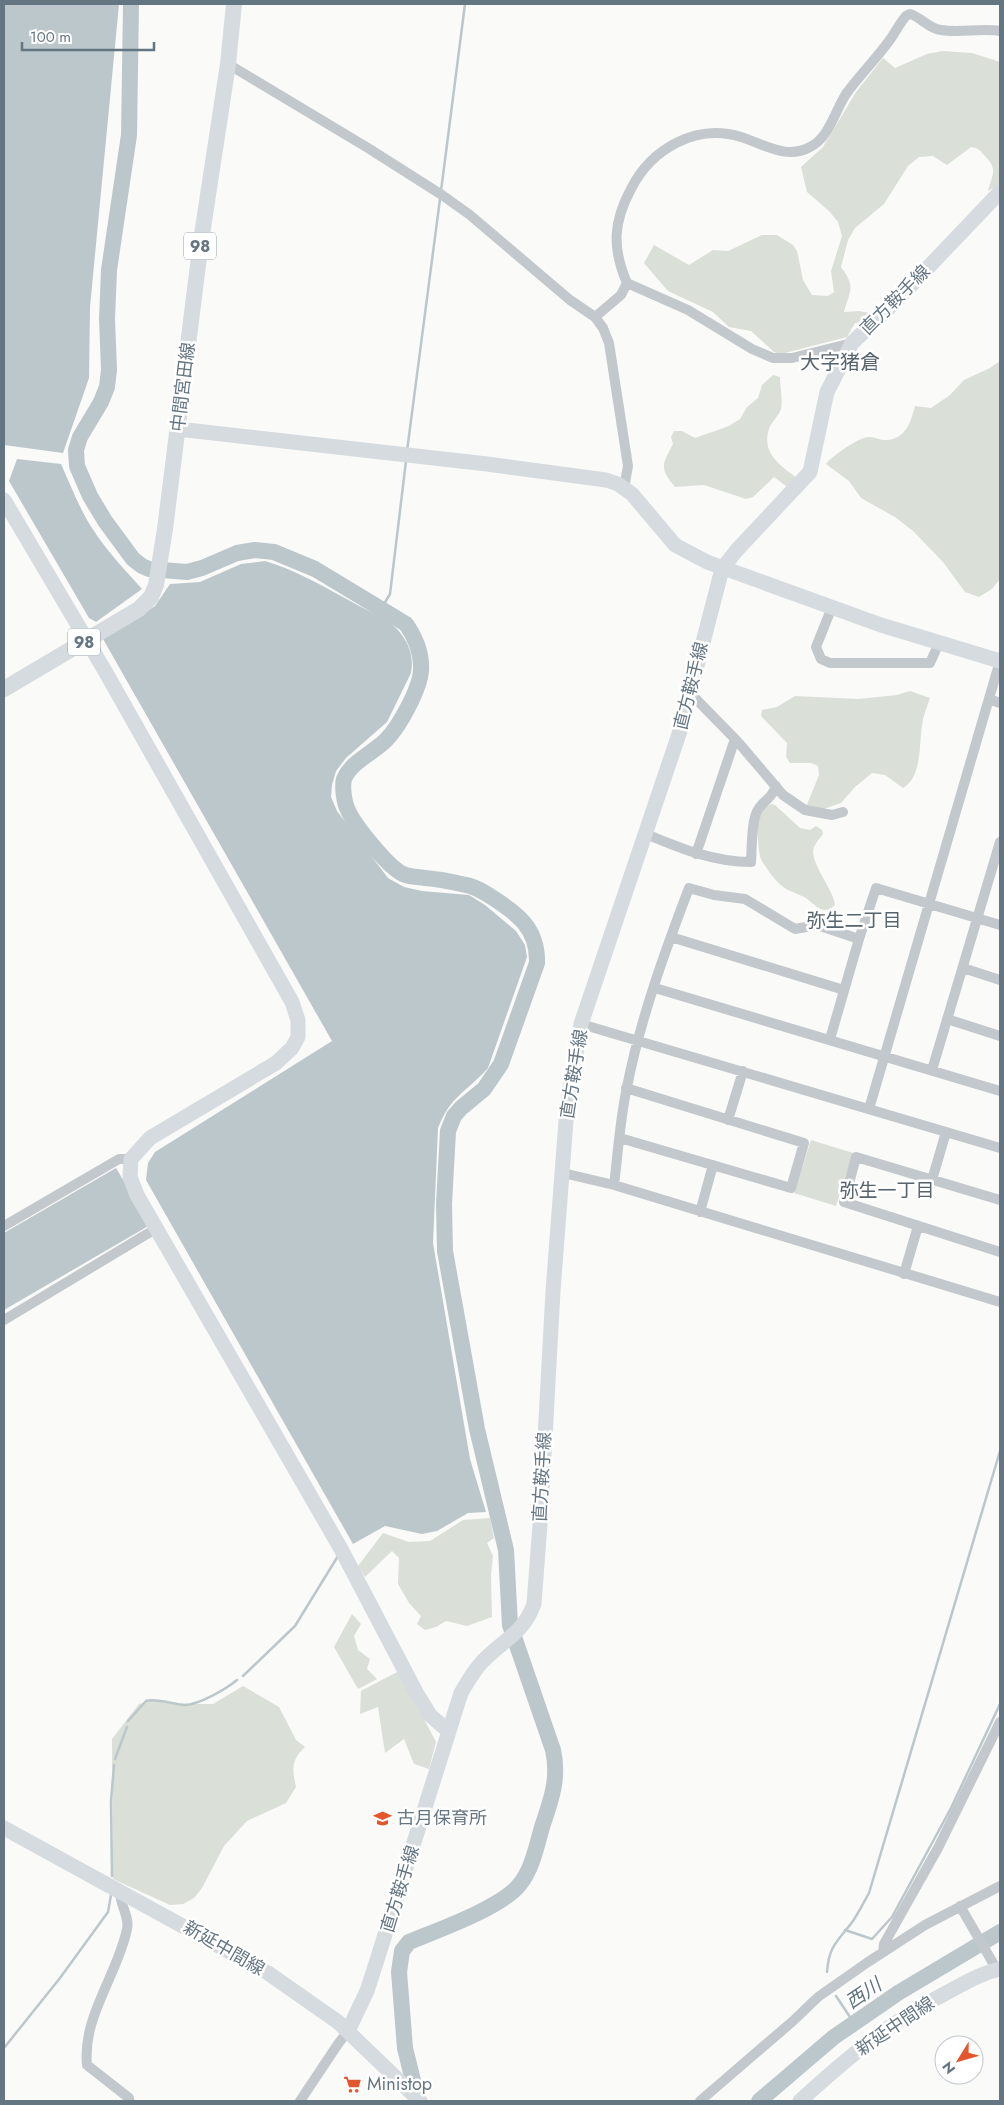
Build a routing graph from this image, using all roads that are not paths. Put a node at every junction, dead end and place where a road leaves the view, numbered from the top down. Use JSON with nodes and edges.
{"nodes":[{"id":1,"x":234,"y":4,"type":"edge"},
{"id":2,"x":1000,"y":31,"type":"edge"},
{"id":3,"x":228,"y":64,"type":"junction"},
{"id":4,"x":1000,"y":192,"type":"edge"},
{"id":5,"x":627,"y":283,"type":"junction"},
{"id":6,"x":595,"y":317,"type":"junction"},
{"id":7,"x":852,"y":342,"type":"junction"},
{"id":8,"x":178,"y":429,"type":"junction"},
{"id":9,"x":624,"y":488,"type":"junction"},
{"id":10,"x":4,"y":500,"type":"edge"},
{"id":11,"x":722,"y":569,"type":"junction"},
{"id":12,"x":832,"y":607,"type":"junction"},
{"id":13,"x":86,"y":641,"type":"junction"},
{"id":14,"x":939,"y":643,"type":"junction"},
{"id":15,"x":1000,"y":661,"type":"edge"},
{"id":16,"x":4,"y":689,"type":"edge"},
{"id":17,"x":688,"y":698,"type":"junction"},
{"id":18,"x":989,"y":699,"type":"junction"},
{"id":19,"x":1000,"y":703,"type":"edge"},
{"id":20,"x":735,"y":739,"type":"junction"},
{"id":21,"x":776,"y":786,"type":"junction"},
{"id":22,"x":843,"y":812,"type":"dead end"},
{"id":23,"x":646,"y":834,"type":"junction"},
{"id":24,"x":1000,"y":842,"type":"edge"},
{"id":25,"x":696,"y":854,"type":"junction"},
{"id":26,"x":997,"y":868,"type":"edge"},
{"id":27,"x":927,"y":903,"type":"junction"},
{"id":28,"x":978,"y":918,"type":"junction"},
{"id":29,"x":1000,"y":925,"type":"edge"},
{"id":30,"x":671,"y":937,"type":"junction"},
{"id":31,"x":859,"y":939,"type":"junction"},
{"id":32,"x":963,"y":968,"type":"junction"},
{"id":33,"x":1000,"y":980,"type":"edge"},
{"id":34,"x":655,"y":988,"type":"junction"},
{"id":35,"x":844,"y":990,"type":"junction"},
{"id":36,"x":948,"y":1019,"type":"junction"},
{"id":37,"x":581,"y":1024,"type":"junction"},
{"id":38,"x":1000,"y":1036,"type":"edge"},
{"id":39,"x":830,"y":1040,"type":"junction"},
{"id":40,"x":638,"y":1041,"type":"junction"},
{"id":41,"x":884,"y":1056,"type":"junction"},
{"id":42,"x":932,"y":1070,"type":"junction"},
{"id":43,"x":743,"y":1071,"type":"junction"},
{"id":44,"x":626,"y":1088,"type":"junction"},
{"id":45,"x":1000,"y":1091,"type":"edge"},
{"id":46,"x":868,"y":1109,"type":"junction"},
{"id":47,"x":728,"y":1120,"type":"junction"},
{"id":48,"x":946,"y":1132,"type":"junction"},
{"id":49,"x":620,"y":1138,"type":"junction"},
{"id":50,"x":1000,"y":1148,"type":"edge"},
{"id":51,"x":132,"y":1159,"type":"junction"},
{"id":52,"x":713,"y":1165,"type":"junction"},
{"id":53,"x":563,"y":1173,"type":"junction"},
{"id":54,"x":932,"y":1180,"type":"junction"},
{"id":55,"x":614,"y":1185,"type":"junction"},
{"id":56,"x":1000,"y":1200,"type":"edge"},
{"id":57,"x":700,"y":1212,"type":"junction"},
{"id":58,"x":4,"y":1226,"type":"edge"},
{"id":59,"x":918,"y":1226,"type":"junction"},
{"id":60,"x":157,"y":1228,"type":"junction"},
{"id":61,"x":1000,"y":1252,"type":"edge"},
{"id":62,"x":904,"y":1274,"type":"junction"},
{"id":63,"x":1000,"y":1302,"type":"edge"},
{"id":64,"x":4,"y":1320,"type":"edge"},
{"id":65,"x":1000,"y":1722,"type":"edge"},
{"id":66,"x":448,"y":1731,"type":"junction"},
{"id":67,"x":4,"y":1828,"type":"edge"},
{"id":68,"x":1000,"y":1886,"type":"edge"},
{"id":69,"x":120,"y":1891,"type":"junction"},
{"id":70,"x":960,"y":1908,"type":"junction"},
{"id":71,"x":883,"y":1952,"type":"junction"},
{"id":72,"x":995,"y":1966,"type":"edge"},
{"id":73,"x":348,"y":2031,"type":"junction"},
{"id":74,"x":129,"y":2101,"type":"edge"},
{"id":75,"x":300,"y":2101,"type":"edge"},
{"id":76,"x":420,"y":2101,"type":"edge"},
{"id":77,"x":700,"y":2101,"type":"edge"},
{"id":78,"x":800,"y":2101,"type":"edge"}],
"edges":[{"from":1,"to":3,"type":"main road","name":"中間宮田線","number":"98"},
{"from":2,"to":5,"type":"street"},
{"from":3,"to":6,"type":"street"},
{"from":3,"to":8,"type":"main road","name":"中間宮田線","number":"98"},
{"from":4,"to":7,"type":"main road","name":"直方鞍手線"},
{"from":5,"to":6,"type":"street"},
{"from":5,"to":7,"type":"street"},
{"from":6,"to":9,"type":"street"},
{"from":7,"to":11,"type":"main road","name":"直方鞍手線"},
{"from":8,"to":9,"type":"main road"},
{"from":8,"to":13,"type":"main road","name":"中間宮田線","number":"98"},
{"from":9,"to":11,"type":"main road"},
{"from":10,"to":13,"type":"main road"},
{"from":11,"to":12,"type":"main road"},
{"from":11,"to":17,"type":"main road","name":"直方鞍手線"},
{"from":12,"to":14,"type":"main road"},
{"from":12,"to":14,"type":"street"},
{"from":13,"to":16,"type":"main road","name":"中間宮田線","number":"98"},
{"from":13,"to":51,"type":"main road"},
{"from":14,"to":15,"type":"main road"},
{"from":15,"to":18,"type":"street"},
{"from":17,"to":20,"type":"street"},
{"from":17,"to":23,"type":"main road","name":"直方鞍手線"},
{"from":18,"to":19,"type":"street"},
{"from":18,"to":27,"type":"street"},
{"from":20,"to":21,"type":"street"},
{"from":20,"to":25,"type":"street"},
{"from":21,"to":22,"type":"street"},
{"from":21,"to":25,"type":"street"},
{"from":23,"to":25,"type":"street"},
{"from":23,"to":37,"type":"main road","name":"直方鞍手線"},
{"from":24,"to":26,"type":"street"},
{"from":26,"to":28,"type":"street"},
{"from":27,"to":28,"type":"street"},
{"from":27,"to":31,"type":"street"},
{"from":27,"to":41,"type":"street"},
{"from":28,"to":29,"type":"street"},
{"from":28,"to":32,"type":"street"},
{"from":30,"to":31,"type":"street"},
{"from":30,"to":34,"type":"street"},
{"from":30,"to":35,"type":"street"},
{"from":31,"to":35,"type":"street"},
{"from":32,"to":33,"type":"street"},
{"from":32,"to":36,"type":"street"},
{"from":34,"to":39,"type":"street"},
{"from":34,"to":40,"type":"street"},
{"from":35,"to":39,"type":"street"},
{"from":36,"to":38,"type":"street"},
{"from":36,"to":42,"type":"street"},
{"from":37,"to":40,"type":"street"},
{"from":37,"to":53,"type":"main road","name":"直方鞍手線"},
{"from":39,"to":41,"type":"street"},
{"from":40,"to":43,"type":"street"},
{"from":40,"to":44,"type":"street"},
{"from":41,"to":42,"type":"street"},
{"from":41,"to":46,"type":"street"},
{"from":42,"to":45,"type":"street"},
{"from":43,"to":46,"type":"street"},
{"from":43,"to":47,"type":"street"},
{"from":44,"to":47,"type":"street"},
{"from":44,"to":49,"type":"street"},
{"from":46,"to":48,"type":"street"},
{"from":47,"to":52,"type":"street"},
{"from":48,"to":50,"type":"street"},
{"from":48,"to":54,"type":"street"},
{"from":49,"to":52,"type":"street"},
{"from":49,"to":55,"type":"street"},
{"from":51,"to":58,"type":"street"},
{"from":51,"to":60,"type":"main road"},
{"from":52,"to":57,"type":"street"},
{"from":53,"to":55,"type":"street"},
{"from":53,"to":66,"type":"main road","name":"直方鞍手線"},
{"from":54,"to":56,"type":"street"},
{"from":54,"to":59,"type":"street"},
{"from":55,"to":57,"type":"street"},
{"from":57,"to":62,"type":"street"},
{"from":59,"to":61,"type":"street"},
{"from":59,"to":62,"type":"street"},
{"from":60,"to":64,"type":"street"},
{"from":60,"to":66,"type":"main road"},
{"from":62,"to":63,"type":"street"},
{"from":65,"to":71,"type":"street"},
{"from":66,"to":73,"type":"main road","name":"直方鞍手線"},
{"from":67,"to":69,"type":"main road","name":"新延中間線"},
{"from":68,"to":70,"type":"street"},
{"from":69,"to":73,"type":"main road","name":"新延中間線"},
{"from":69,"to":74,"type":"street"},
{"from":70,"to":71,"type":"street"},
{"from":70,"to":72,"type":"street"},
{"from":71,"to":77,"type":"street"},
{"from":72,"to":78,"type":"main road","name":"新延中間線"},
{"from":73,"to":75,"type":"street"},
{"from":73,"to":76,"type":"main road","name":"新延中間線"}]}
